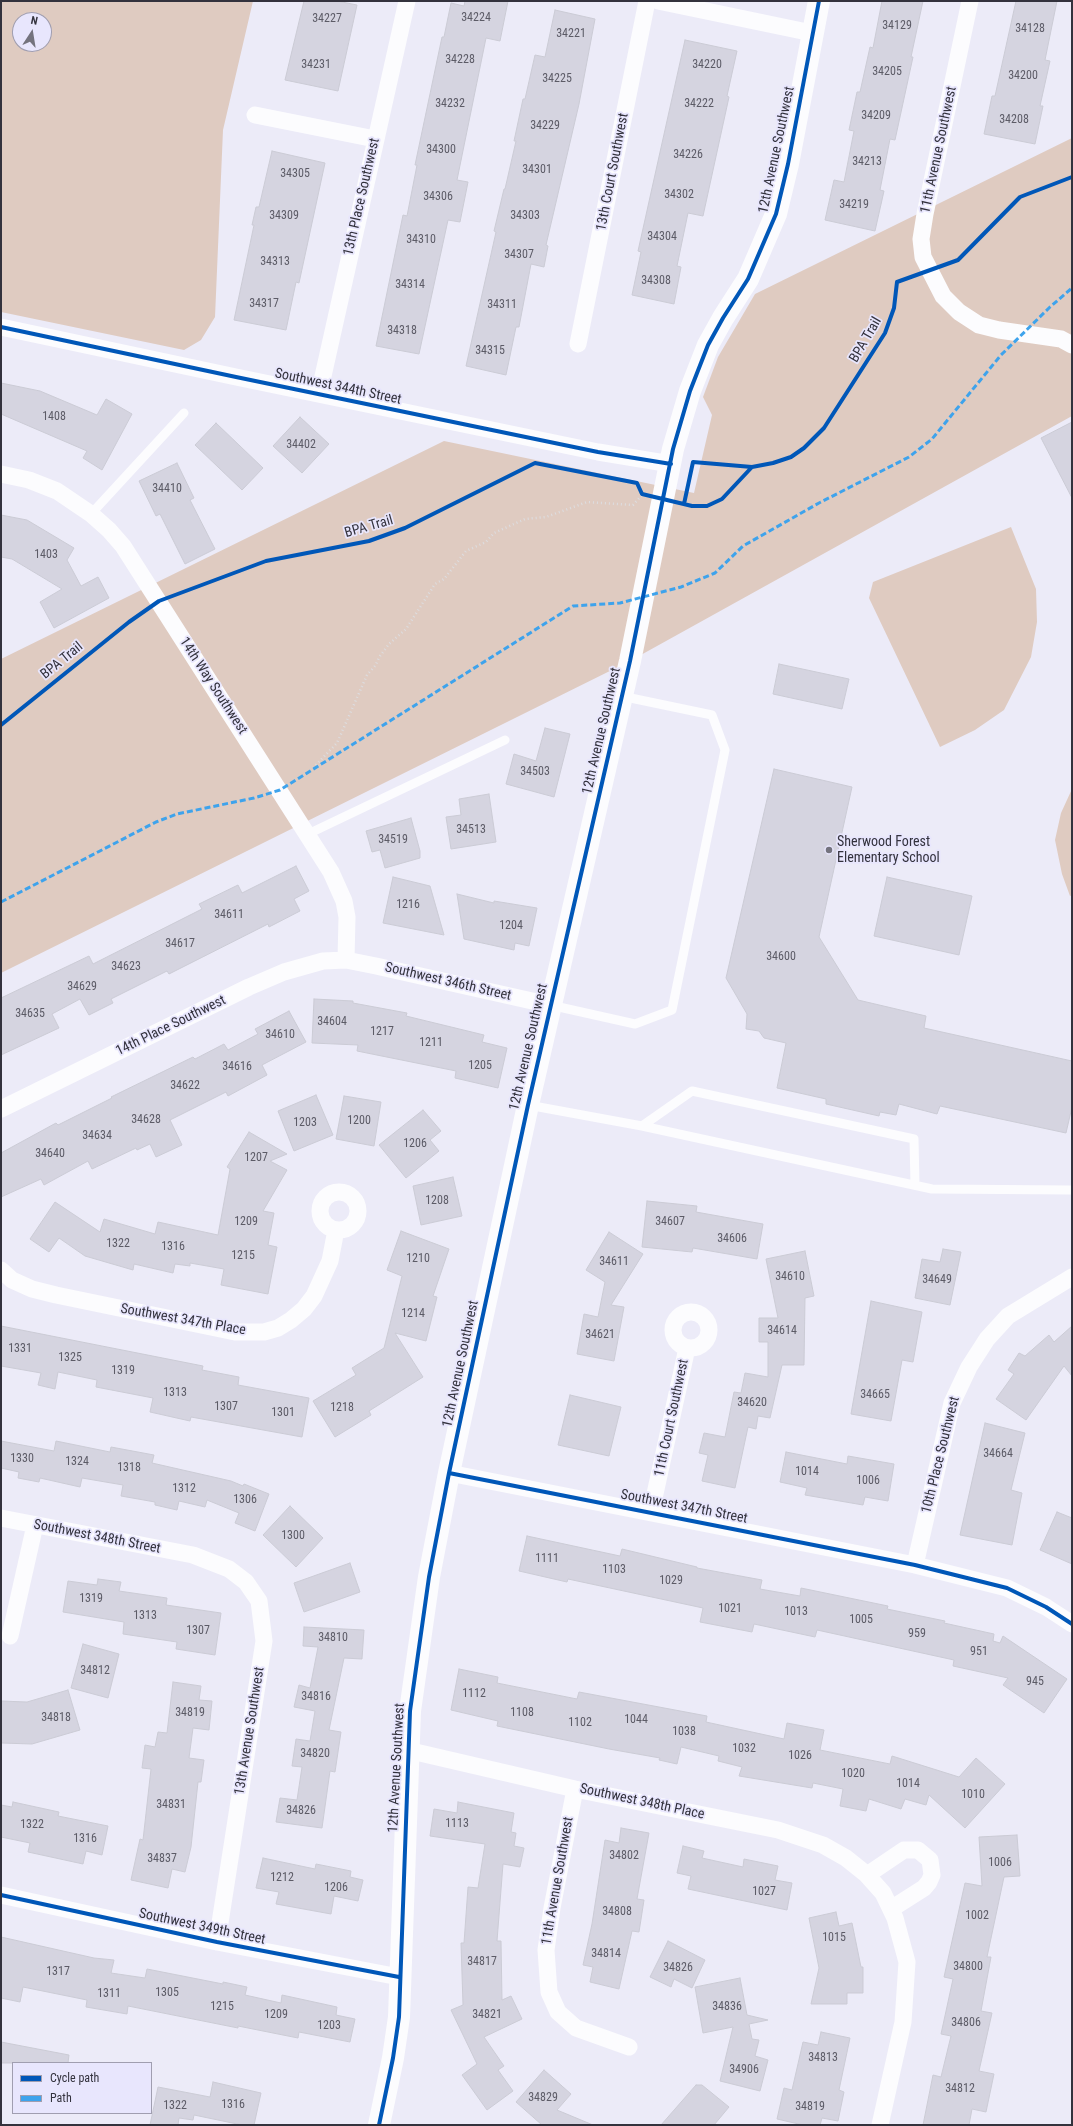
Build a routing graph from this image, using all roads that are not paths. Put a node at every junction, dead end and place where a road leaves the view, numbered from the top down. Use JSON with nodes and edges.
{"nodes":[{"id":1,"x":407,"y":1,"type":"edge"},
{"id":2,"x":647,"y":1,"type":"edge"},
{"id":3,"x":658,"y":1,"type":"edge"},
{"id":4,"x":819,"y":1,"type":"edge"},
{"id":5,"x":970,"y":1,"type":"edge"},
{"id":6,"x":812,"y":34,"type":"junction"},
{"id":7,"x":255,"y":115,"type":"dead end"},
{"id":8,"x":375,"y":139,"type":"junction"},
{"id":9,"x":1,"y":327,"type":"edge"},
{"id":10,"x":578,"y":344,"type":"dead end"},
{"id":11,"x":1072,"y":345,"type":"edge"},
{"id":12,"x":319,"y":394,"type":"junction"},
{"id":13,"x":184,"y":412,"type":"dead end"},
{"id":14,"x":671,"y":464,"type":"junction"},
{"id":15,"x":1,"y":474,"type":"edge"},
{"id":16,"x":91,"y":514,"type":"junction"},
{"id":17,"x":621,"y":696,"type":"junction"},
{"id":18,"x":505,"y":740,"type":"dead end"},
{"id":19,"x":308,"y":834,"type":"junction"},
{"id":20,"x":346,"y":960,"type":"junction"},
{"id":21,"x":550,"y":1005,"type":"junction"},
{"id":22,"x":528,"y":1105,"type":"junction"},
{"id":23,"x":1,"y":1109,"type":"edge"},
{"id":24,"x":642,"y":1126,"type":"junction"},
{"id":25,"x":915,"y":1185,"type":"junction"},
{"id":26,"x":1072,"y":1190,"type":"edge"},
{"id":27,"x":336,"y":1230,"type":"dead end"},
{"id":28,"x":1,"y":1270,"type":"edge"},
{"id":29,"x":1072,"y":1277,"type":"edge"},
{"id":30,"x":687,"y":1348,"type":"dead end"},
{"id":31,"x":449,"y":1473,"type":"junction"},
{"id":32,"x":652,"y":1512,"type":"junction"},
{"id":33,"x":1,"y":1518,"type":"edge"},
{"id":34,"x":35,"y":1525,"type":"junction"},
{"id":35,"x":193,"y":1555,"type":"joint"},
{"id":36,"x":915,"y":1565,"type":"junction"},
{"id":37,"x":1072,"y":1624,"type":"edge"},
{"id":38,"x":10,"y":1636,"type":"dead end"},
{"id":39,"x":407,"y":1750,"type":"junction"},
{"id":40,"x":575,"y":1789,"type":"junction"},
{"id":41,"x":867,"y":1875,"type":"junction"},
{"id":42,"x":1,"y":1895,"type":"edge"},
{"id":43,"x":891,"y":1909,"type":"junction"},
{"id":44,"x":217,"y":1942,"type":"junction"},
{"id":45,"x":399,"y":1977,"type":"junction"},
{"id":46,"x":629,"y":2048,"type":"dead end"},
{"id":47,"x":379,"y":2125,"type":"edge"},
{"id":48,"x":880,"y":2125,"type":"edge"}],
"edges":[{"from":1,"to":8,"type":"street","name":"13th Place Southwest"},
{"from":2,"to":10,"type":"street","name":"13th Court Southwest"},
{"from":3,"to":6,"type":"street"},
{"from":4,"to":6,"type":"street","name":"12th Avenue Southwest"},
{"from":5,"to":11,"type":"street","name":"11th Avenue Southwest"},
{"from":6,"to":14,"type":"street","name":"12th Avenue Southwest"},
{"from":7,"to":8,"type":"street"},
{"from":8,"to":12,"type":"street","name":"13th Place Southwest"},
{"from":9,"to":12,"type":"street","name":"Southwest 344th Street"},
{"from":12,"to":14,"type":"street","name":"Southwest 344th Street"},
{"from":13,"to":16,"type":"lane"},
{"from":14,"to":17,"type":"street","name":"12th Avenue Southwest"},
{"from":15,"to":16,"type":"street","name":"14th Way Southwest"},
{"from":16,"to":19,"type":"street","name":"14th Way Southwest"},
{"from":17,"to":21,"type":"street","name":"12th Avenue Southwest"},
{"from":17,"to":21,"type":"lane"},
{"from":18,"to":19,"type":"lane"},
{"from":19,"to":20,"type":"street","name":"14th Way Southwest"},
{"from":20,"to":21,"type":"street","name":"Southwest 346th Street"},
{"from":20,"to":23,"type":"street","name":"14th Place Southwest"},
{"from":21,"to":22,"type":"street","name":"12th Avenue Southwest"},
{"from":22,"to":24,"type":"lane"},
{"from":22,"to":31,"type":"street","name":"12th Avenue Southwest"},
{"from":24,"to":25,"type":"lane"},
{"from":24,"to":25,"type":"lane"},
{"from":25,"to":26,"type":"lane"},
{"from":27,"to":28,"type":"street","name":"Southwest 347th Place"},
{"from":29,"to":36,"type":"street","name":"10th Place Southwest"},
{"from":30,"to":32,"type":"street","name":"11th Court Southwest"},
{"from":31,"to":32,"type":"street","name":"Southwest 347th Street"},
{"from":31,"to":39,"type":"street","name":"12th Avenue Southwest"},
{"from":32,"to":36,"type":"street","name":"Southwest 347th Street"},
{"from":33,"to":34,"type":"street","name":"Southwest 348th Street"},
{"from":34,"to":35,"type":"street","name":"Southwest 348th Street"},
{"from":34,"to":38,"type":"street"},
{"from":35,"to":44,"type":"street","name":"13th Avenue Southwest"},
{"from":36,"to":37,"type":"street","name":"Southwest 347th Street"},
{"from":39,"to":40,"type":"street","name":"Southwest 348th Place"},
{"from":39,"to":45,"type":"street","name":"12th Avenue Southwest"},
{"from":40,"to":41,"type":"street","name":"Southwest 348th Place"},
{"from":40,"to":46,"type":"street","name":"11th Avenue Southwest"},
{"from":41,"to":43,"type":"street","name":"Southwest 348th Place"},
{"from":41,"to":43,"type":"street"},
{"from":42,"to":44,"type":"street","name":"Southwest 349th Street"},
{"from":43,"to":48,"type":"street"},
{"from":44,"to":45,"type":"street","name":"Southwest 349th Street"},
{"from":45,"to":47,"type":"street","name":"12th Avenue Southwest"}]}
